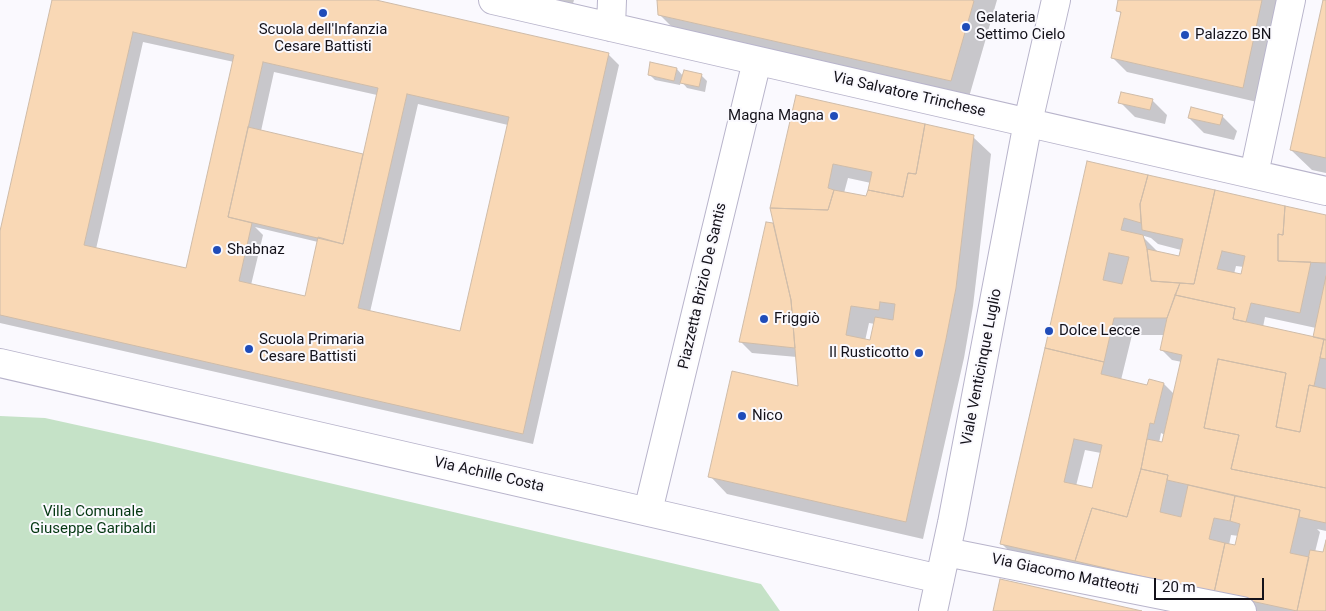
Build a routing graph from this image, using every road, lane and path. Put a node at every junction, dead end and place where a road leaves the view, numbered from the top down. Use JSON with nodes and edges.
{"nodes":[{"id":1,"x":493,"y":0,"type":"edge"},
{"id":2,"x":612,"y":0,"type":"edge"},
{"id":3,"x":1056,"y":0,"type":"edge"},
{"id":4,"x":1291,"y":0,"type":"edge"},
{"id":5,"x":611,"y":27,"type":"junction"},
{"id":6,"x":757,"y":60,"type":"junction"},
{"id":7,"x":1028,"y":122,"type":"junction"},
{"id":8,"x":1254,"y":174,"type":"junction"},
{"id":9,"x":1326,"y":191,"type":"edge"},
{"id":10,"x":0,"y":363,"type":"edge"},
{"id":11,"x":37,"y":372,"type":"junction"},
{"id":12,"x":0,"y":376,"type":"edge"},
{"id":13,"x":648,"y":512,"type":"junction"},
{"id":14,"x":946,"y":552,"type":"junction"},
{"id":15,"x":940,"y":579,"type":"junction"},
{"id":16,"x":933,"y":611,"type":"edge"},
{"id":17,"x":1242,"y":611,"type":"edge"}],
"edges":[{"from":1,"to":5,"type":"street","name":"Via Salvatore Trinchese"},
{"from":2,"to":5,"type":"street"},
{"from":3,"to":7,"type":"street"},
{"from":4,"to":8,"type":"street"},
{"from":5,"to":6,"type":"street","name":"Via Salvatore Trinchese"},
{"from":6,"to":7,"type":"street","name":"Via Salvatore Trinchese"},
{"from":6,"to":13,"type":"street","name":"Piazzetta Brizio De Santis"},
{"from":7,"to":8,"type":"street","name":"Via Salvatore Trinchese"},
{"from":7,"to":14,"type":"street","name":"Viale Venticinque Luglio"},
{"from":8,"to":9,"type":"street","name":"Via Salvatore Trinchese"},
{"from":10,"to":11,"type":"street","name":"Via Achille Costa"},
{"from":11,"to":12,"type":"street","name":"Via Achille Costa"},
{"from":11,"to":13,"type":"street","name":"Via Achille Costa"},
{"from":13,"to":15,"type":"street","name":"Via Achille Costa"},
{"from":14,"to":15,"type":"street","name":"Viale Venticinque Luglio"},
{"from":14,"to":17,"type":"street","name":"Via Giacomo Matteotti"},
{"from":15,"to":16,"type":"street","name":"Viale Venticinque Luglio"}]}
